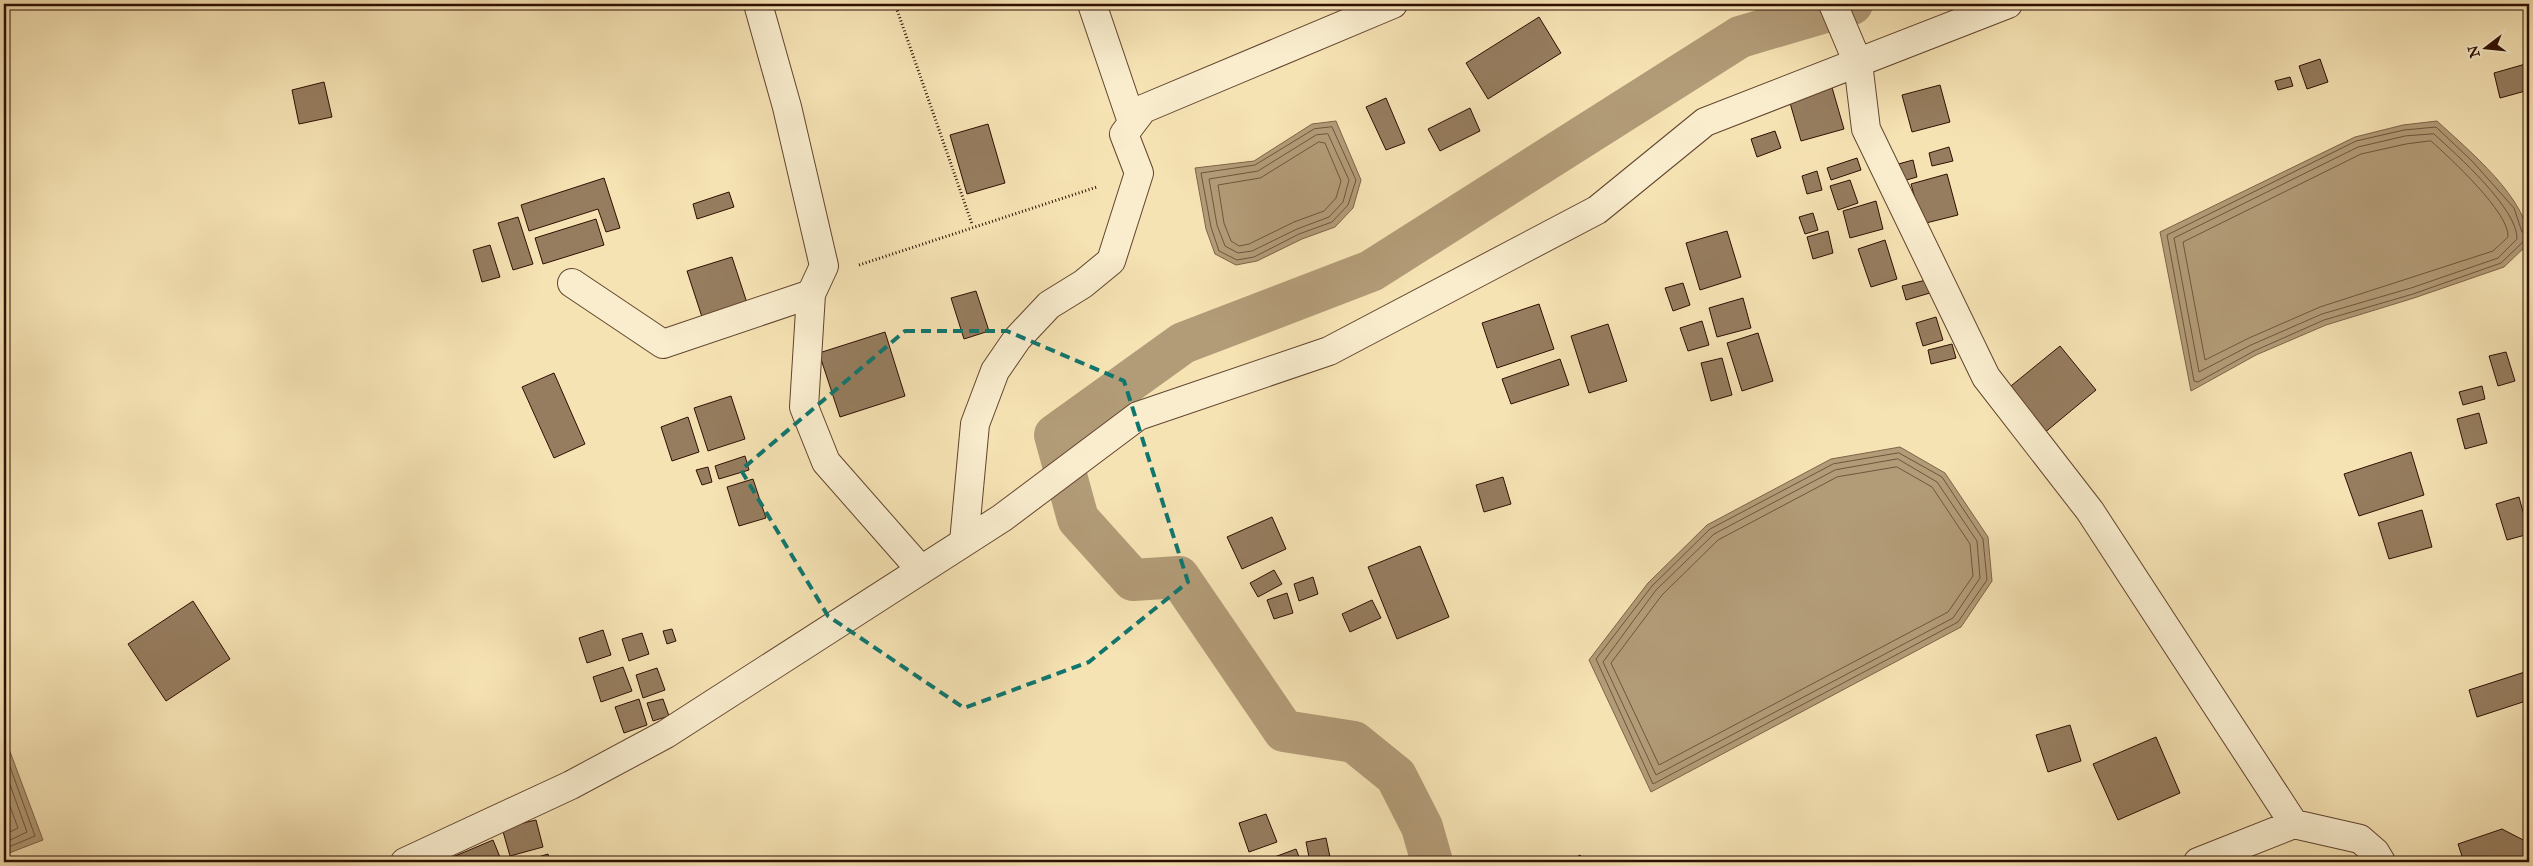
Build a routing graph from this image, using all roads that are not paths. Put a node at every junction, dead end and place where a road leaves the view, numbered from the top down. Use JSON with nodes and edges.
{"nodes":[{"id":1,"x":758,"y":4,"type":"edge"},
{"id":2,"x":1092,"y":4,"type":"edge"},
{"id":3,"x":1393,"y":4,"type":"edge"},
{"id":4,"x":1833,"y":4,"type":"edge"},
{"id":5,"x":2008,"y":4,"type":"edge"},
{"id":6,"x":1858,"y":63,"type":"junction"},
{"id":7,"x":1132,"y":122,"type":"junction"},
{"id":8,"x":572,"y":283,"type":"dead end"},
{"id":9,"x":812,"y":294,"type":"junction"},
{"id":10,"x":964,"y":542,"type":"junction"},
{"id":11,"x":921,"y":570,"type":"junction"},
{"id":12,"x":2294,"y":824,"type":"junction"},
{"id":13,"x":405,"y":862,"type":"edge"},
{"id":14,"x":2198,"y":862,"type":"edge"},
{"id":15,"x":2381,"y":862,"type":"edge"}],
"edges":[{"from":1,"to":9,"type":"street"},
{"from":2,"to":7,"type":"street"},
{"from":3,"to":7,"type":"street"},
{"from":4,"to":6,"type":"street"},
{"from":5,"to":6,"type":"street"},
{"from":6,"to":10,"type":"street"},
{"from":6,"to":12,"type":"street"},
{"from":7,"to":10,"type":"street"},
{"from":8,"to":9,"type":"street"},
{"from":9,"to":11,"type":"street"},
{"from":10,"to":11,"type":"street"},
{"from":11,"to":13,"type":"street"},
{"from":12,"to":14,"type":"street"},
{"from":12,"to":15,"type":"street"}]}
